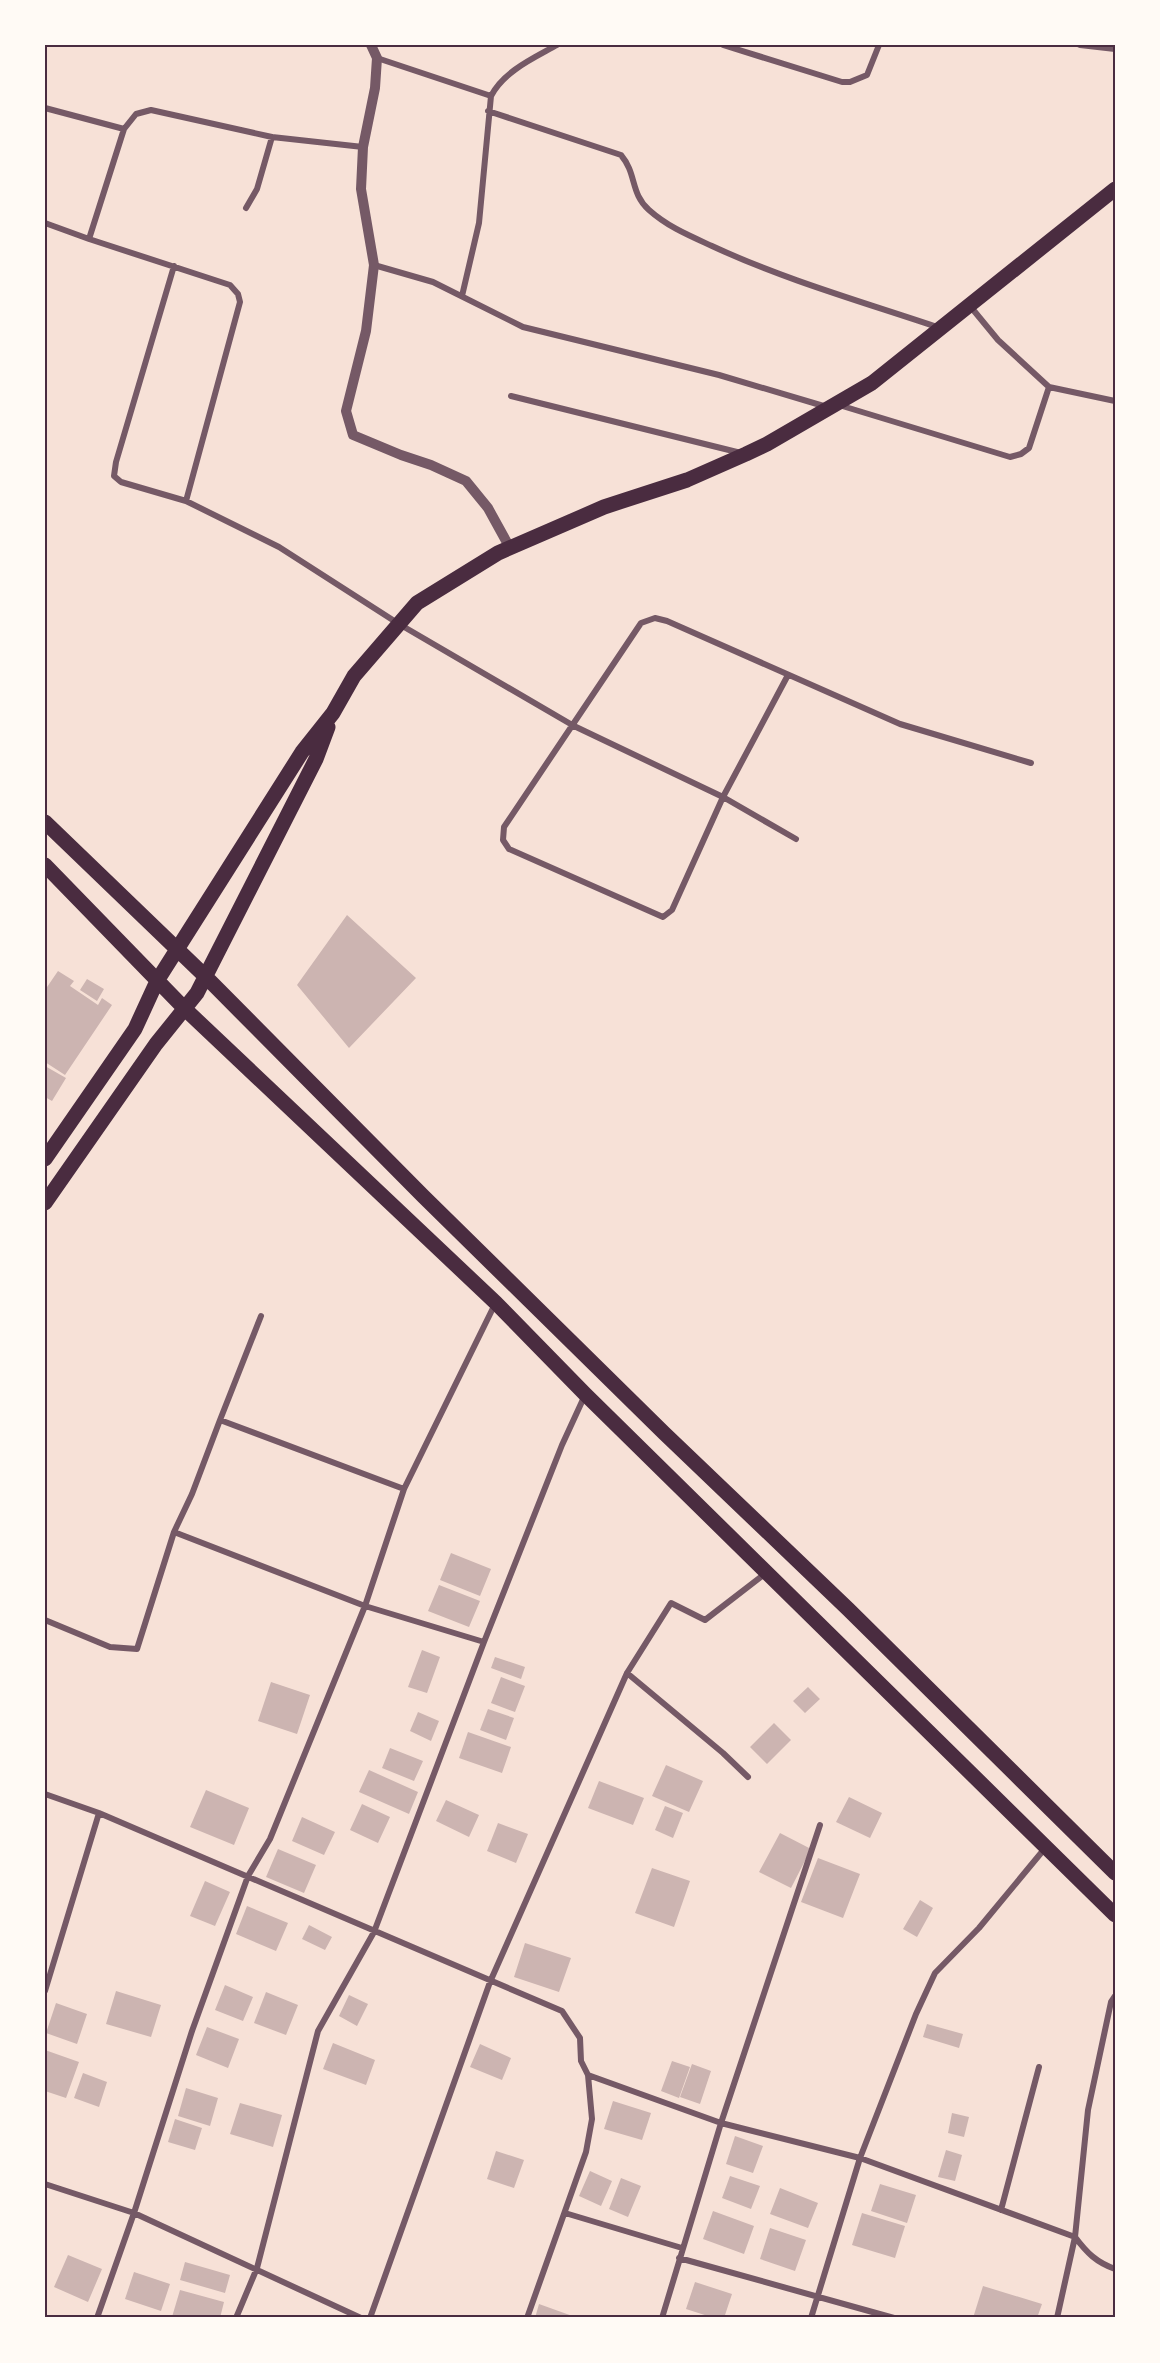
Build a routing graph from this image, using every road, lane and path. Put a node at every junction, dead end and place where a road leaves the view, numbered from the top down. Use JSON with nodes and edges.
{"nodes":[{"id":1,"x":371,"y":45,"type":"edge"},
{"id":2,"x":557,"y":45,"type":"edge"},
{"id":3,"x":723,"y":45,"type":"edge"},
{"id":4,"x":879,"y":45,"type":"edge"},
{"id":5,"x":1080,"y":45,"type":"edge"},
{"id":6,"x":1115,"y":49,"type":"edge"},
{"id":7,"x":377,"y":58,"type":"junction"},
{"id":8,"x":491,"y":96,"type":"junction"},
{"id":9,"x":45,"y":108,"type":"edge"},
{"id":10,"x":488,"y":111,"type":"junction"},
{"id":11,"x":124,"y":129,"type":"junction"},
{"id":12,"x":272,"y":137,"type":"junction"},
{"id":13,"x":363,"y":147,"type":"junction"},
{"id":14,"x":1115,"y":189,"type":"edge"},
{"id":15,"x":246,"y":208,"type":"dead end"},
{"id":16,"x":45,"y":223,"type":"edge"},
{"id":17,"x":89,"y":239,"type":"junction"},
{"id":18,"x":374,"y":265,"type":"junction"},
{"id":19,"x":174,"y":266,"type":"junction"},
{"id":20,"x":462,"y":296,"type":"junction"},
{"id":21,"x":969,"y":305,"type":"junction"},
{"id":22,"x":943,"y":329,"type":"junction"},
{"id":23,"x":1049,"y":387,"type":"junction"},
{"id":24,"x":511,"y":396,"type":"dead end"},
{"id":25,"x":1115,"y":401,"type":"edge"},
{"id":26,"x":833,"y":406,"type":"junction"},
{"id":27,"x":746,"y":454,"type":"junction"},
{"id":28,"x":186,"y":501,"type":"junction"},
{"id":29,"x":510,"y":548,"type":"junction"},
{"id":30,"x":399,"y":624,"type":"junction"},
{"id":31,"x":788,"y":675,"type":"junction"},
{"id":32,"x":333,"y":713,"type":"junction"},
{"id":33,"x":574,"y":726,"type":"junction"},
{"id":34,"x":1031,"y":763,"type":"dead end"},
{"id":35,"x":723,"y":797,"type":"junction"},
{"id":36,"x":45,"y":822,"type":"edge"},
{"id":37,"x":796,"y":839,"type":"dead end"},
{"id":38,"x":45,"y":865,"type":"edge"},
{"id":39,"x":178,"y":949,"type":"junction"},
{"id":40,"x":206,"y":977,"type":"junction"},
{"id":41,"x":158,"y":981,"type":"junction"},
{"id":42,"x":185,"y":1009,"type":"junction"},
{"id":43,"x":45,"y":1159,"type":"edge"},
{"id":44,"x":45,"y":1203,"type":"edge"},
{"id":45,"x":495,"y":1303,"type":"junction"},
{"id":46,"x":261,"y":1316,"type":"dead end"},
{"id":47,"x":585,"y":1394,"type":"junction"},
{"id":48,"x":220,"y":1419,"type":"junction"},
{"id":49,"x":404,"y":1489,"type":"junction"},
{"id":50,"x":174,"y":1532,"type":"junction"},
{"id":51,"x":767,"y":1572,"type":"junction"},
{"id":52,"x":365,"y":1606,"type":"junction"},
{"id":53,"x":45,"y":1620,"type":"edge"},
{"id":54,"x":484,"y":1642,"type":"junction"},
{"id":55,"x":627,"y":1673,"type":"junction"},
{"id":56,"x":748,"y":1777,"type":"dead end"},
{"id":57,"x":45,"y":1794,"type":"edge"},
{"id":58,"x":99,"y":1813,"type":"junction"},
{"id":59,"x":820,"y":1825,"type":"dead end"},
{"id":60,"x":1046,"y":1846,"type":"junction"},
{"id":61,"x":1115,"y":1873,"type":"edge"},
{"id":62,"x":248,"y":1876,"type":"junction"},
{"id":63,"x":1115,"y":1915,"type":"edge"},
{"id":64,"x":374,"y":1932,"type":"junction"},
{"id":65,"x":490,"y":1982,"type":"junction"},
{"id":66,"x":45,"y":1991,"type":"edge"},
{"id":67,"x":1115,"y":1996,"type":"edge"},
{"id":68,"x":1039,"y":2067,"type":"dead end"},
{"id":69,"x":588,"y":2075,"type":"junction"},
{"id":70,"x":721,"y":2123,"type":"junction"},
{"id":71,"x":860,"y":2158,"type":"junction"},
{"id":72,"x":45,"y":2184,"type":"edge"},
{"id":73,"x":1001,"y":2210,"type":"junction"},
{"id":74,"x":134,"y":2213,"type":"junction"},
{"id":75,"x":565,"y":2213,"type":"junction"},
{"id":76,"x":1075,"y":2237,"type":"junction"},
{"id":77,"x":682,"y":2248,"type":"junction"},
{"id":78,"x":679,"y":2258,"type":"junction"},
{"id":79,"x":257,"y":2268,"type":"junction"},
{"id":80,"x":1115,"y":2269,"type":"edge"},
{"id":81,"x":819,"y":2296,"type":"junction"},
{"id":82,"x":97,"y":2318,"type":"edge"},
{"id":83,"x":236,"y":2318,"type":"edge"},
{"id":84,"x":361,"y":2318,"type":"edge"},
{"id":85,"x":370,"y":2318,"type":"edge"},
{"id":86,"x":527,"y":2318,"type":"edge"},
{"id":87,"x":662,"y":2318,"type":"edge"},
{"id":88,"x":811,"y":2318,"type":"edge"},
{"id":89,"x":894,"y":2318,"type":"edge"},
{"id":90,"x":1057,"y":2318,"type":"edge"}],
"edges":[{"from":1,"to":7,"type":"street"},
{"from":2,"to":8,"type":"street"},
{"from":3,"to":4,"type":"street"},
{"from":5,"to":6,"type":"street"},
{"from":7,"to":8,"type":"street"},
{"from":7,"to":13,"type":"street"},
{"from":8,"to":10,"type":"street"},
{"from":9,"to":11,"type":"street"},
{"from":10,"to":20,"type":"street"},
{"from":10,"to":22,"type":"street"},
{"from":11,"to":12,"type":"street"},
{"from":11,"to":17,"type":"street"},
{"from":12,"to":13,"type":"street"},
{"from":12,"to":15,"type":"street"},
{"from":13,"to":18,"type":"street"},
{"from":14,"to":21,"type":"highway"},
{"from":16,"to":17,"type":"street"},
{"from":17,"to":19,"type":"street"},
{"from":18,"to":20,"type":"street"},
{"from":18,"to":29,"type":"street"},
{"from":19,"to":28,"type":"street"},
{"from":19,"to":28,"type":"street"},
{"from":20,"to":26,"type":"street"},
{"from":21,"to":22,"type":"highway"},
{"from":21,"to":23,"type":"street"},
{"from":22,"to":26,"type":"highway"},
{"from":23,"to":25,"type":"street"},
{"from":23,"to":26,"type":"street"},
{"from":24,"to":27,"type":"street"},
{"from":26,"to":27,"type":"highway"},
{"from":27,"to":29,"type":"highway"},
{"from":28,"to":30,"type":"street"},
{"from":29,"to":30,"type":"highway"},
{"from":30,"to":32,"type":"highway"},
{"from":30,"to":33,"type":"street"},
{"from":31,"to":33,"type":"street"},
{"from":31,"to":34,"type":"street"},
{"from":31,"to":35,"type":"street"},
{"from":32,"to":39,"type":"highway"},
{"from":32,"to":40,"type":"highway"},
{"from":33,"to":35,"type":"street"},
{"from":33,"to":35,"type":"street"},
{"from":35,"to":37,"type":"street"},
{"from":36,"to":39,"type":"highway"},
{"from":38,"to":41,"type":"highway"},
{"from":39,"to":40,"type":"highway"},
{"from":39,"to":41,"type":"highway"},
{"from":40,"to":42,"type":"highway"},
{"from":40,"to":61,"type":"highway"},
{"from":41,"to":42,"type":"highway"},
{"from":41,"to":43,"type":"highway"},
{"from":42,"to":44,"type":"highway"},
{"from":42,"to":45,"type":"highway"},
{"from":45,"to":47,"type":"highway"},
{"from":45,"to":49,"type":"street"},
{"from":46,"to":48,"type":"street"},
{"from":47,"to":51,"type":"highway"},
{"from":47,"to":54,"type":"street"},
{"from":48,"to":49,"type":"street"},
{"from":48,"to":50,"type":"street"},
{"from":49,"to":52,"type":"street"},
{"from":50,"to":52,"type":"street"},
{"from":50,"to":53,"type":"street"},
{"from":51,"to":55,"type":"street"},
{"from":51,"to":60,"type":"highway"},
{"from":52,"to":54,"type":"street"},
{"from":52,"to":62,"type":"street"},
{"from":54,"to":64,"type":"street"},
{"from":55,"to":56,"type":"street"},
{"from":55,"to":65,"type":"street"},
{"from":57,"to":58,"type":"street"},
{"from":58,"to":62,"type":"street"},
{"from":58,"to":66,"type":"street"},
{"from":59,"to":70,"type":"street"},
{"from":60,"to":63,"type":"highway"},
{"from":60,"to":71,"type":"street"},
{"from":62,"to":64,"type":"street"},
{"from":62,"to":74,"type":"street"},
{"from":64,"to":65,"type":"street"},
{"from":64,"to":79,"type":"street"},
{"from":65,"to":69,"type":"street"},
{"from":65,"to":85,"type":"street"},
{"from":67,"to":76,"type":"street"},
{"from":68,"to":73,"type":"street"},
{"from":69,"to":70,"type":"street"},
{"from":69,"to":75,"type":"street"},
{"from":70,"to":71,"type":"street"},
{"from":70,"to":77,"type":"street"},
{"from":71,"to":73,"type":"street"},
{"from":71,"to":81,"type":"street"},
{"from":72,"to":74,"type":"street"},
{"from":73,"to":76,"type":"street"},
{"from":74,"to":79,"type":"street"},
{"from":74,"to":82,"type":"street"},
{"from":75,"to":77,"type":"street"},
{"from":75,"to":86,"type":"street"},
{"from":76,"to":80,"type":"street"},
{"from":76,"to":90,"type":"street"},
{"from":77,"to":78,"type":"street"},
{"from":78,"to":81,"type":"street"},
{"from":78,"to":87,"type":"street"},
{"from":79,"to":83,"type":"street"},
{"from":79,"to":84,"type":"street"},
{"from":81,"to":88,"type":"street"},
{"from":81,"to":89,"type":"street"}]}
